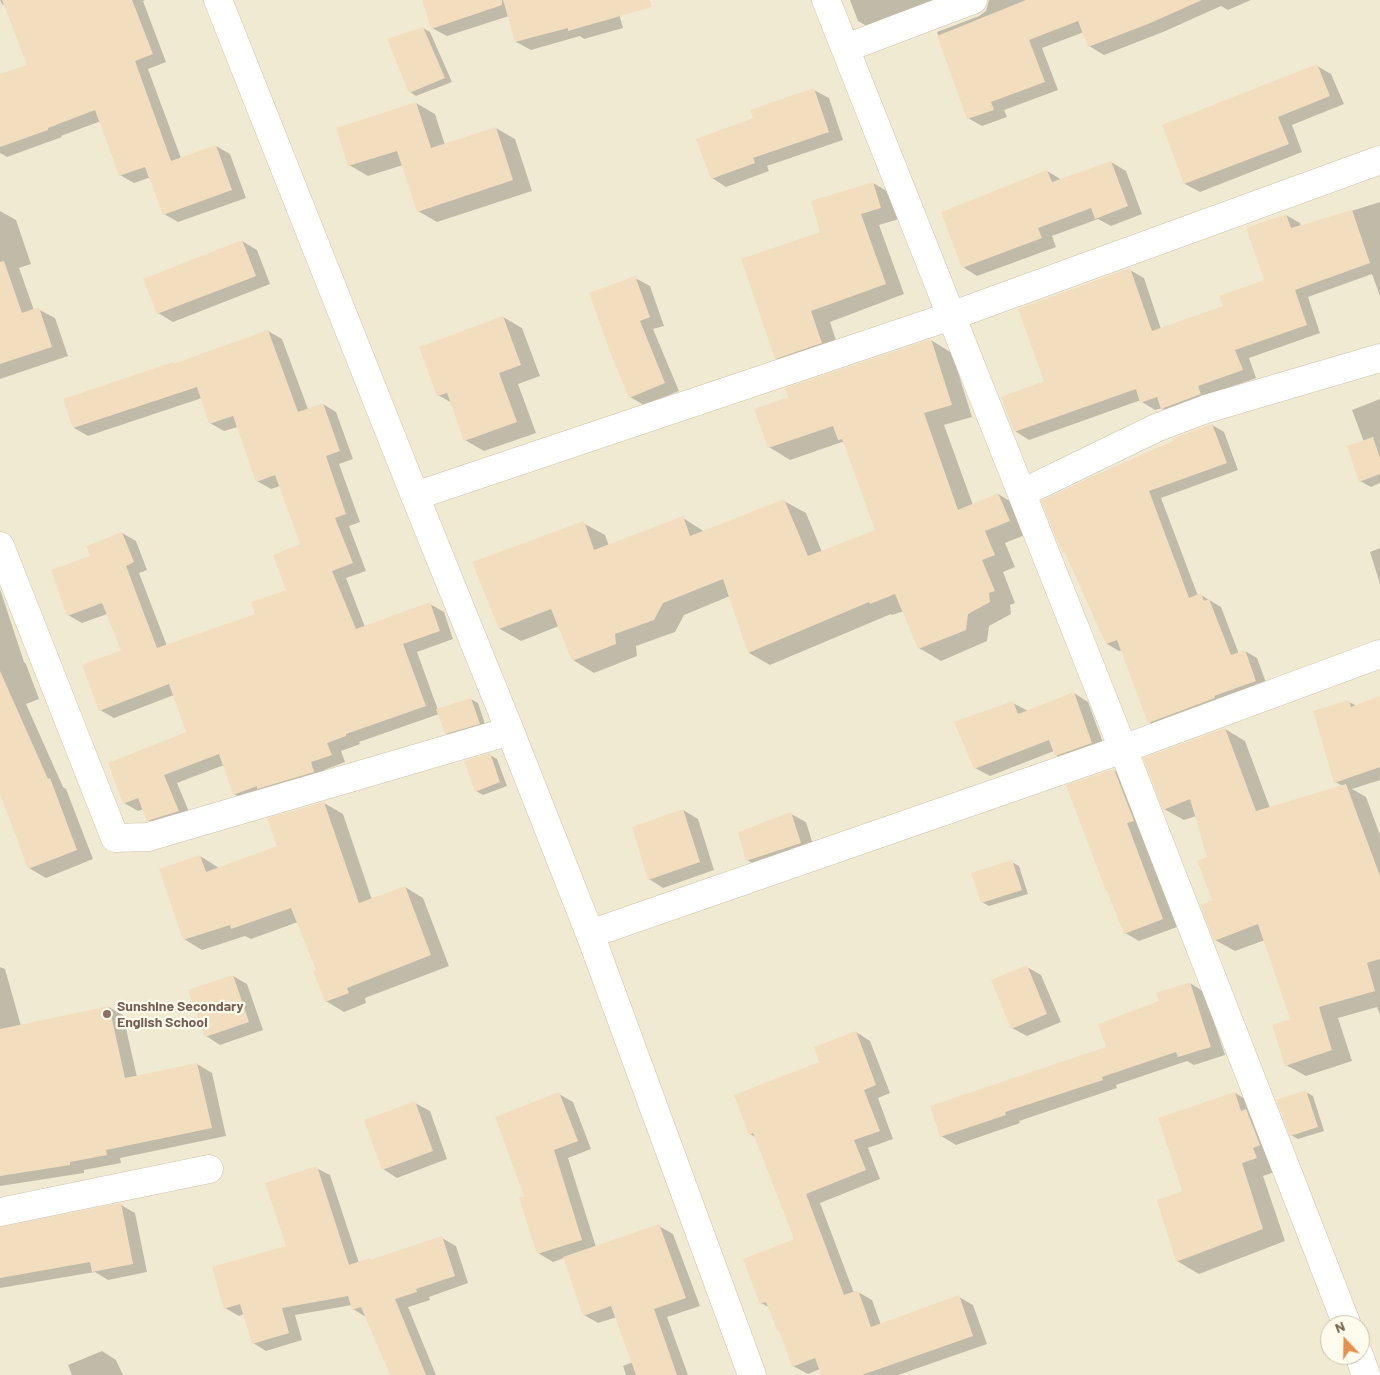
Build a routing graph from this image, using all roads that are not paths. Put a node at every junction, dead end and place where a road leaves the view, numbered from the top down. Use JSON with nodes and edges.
{"nodes":[{"id":1,"x":218,"y":0,"type":"edge"},
{"id":2,"x":826,"y":0,"type":"edge"},
{"id":3,"x":973,"y":0,"type":"edge"},
{"id":4,"x":846,"y":48,"type":"junction"},
{"id":5,"x":1380,"y":160,"type":"edge"},
{"id":6,"x":951,"y":316,"type":"junction"},
{"id":7,"x":1380,"y":358,"type":"edge"},
{"id":8,"x":1022,"y":493,"type":"junction"},
{"id":9,"x":415,"y":496,"type":"junction"},
{"id":10,"x":0,"y":546,"type":"edge"},
{"id":11,"x":1380,"y":654,"type":"edge"},
{"id":12,"x":510,"y":731,"type":"junction"},
{"id":13,"x":1123,"y":749,"type":"junction"},
{"id":14,"x":590,"y":934,"type":"junction"},
{"id":15,"x":209,"y":1169,"type":"dead end"},
{"id":16,"x":0,"y":1212,"type":"edge"},
{"id":17,"x":1343,"y":1315,"type":"edge"},
{"id":18,"x":752,"y":1375,"type":"edge"}],
"edges":[{"from":1,"to":9,"type":"street"},
{"from":2,"to":4,"type":"street"},
{"from":3,"to":4,"type":"street"},
{"from":4,"to":6,"type":"street"},
{"from":5,"to":6,"type":"street"},
{"from":6,"to":8,"type":"street"},
{"from":6,"to":9,"type":"street"},
{"from":7,"to":8,"type":"street"},
{"from":8,"to":13,"type":"street"},
{"from":9,"to":12,"type":"street"},
{"from":10,"to":12,"type":"street"},
{"from":11,"to":13,"type":"street"},
{"from":12,"to":14,"type":"street"},
{"from":13,"to":14,"type":"street"},
{"from":13,"to":17,"type":"street"},
{"from":14,"to":18,"type":"street"},
{"from":15,"to":16,"type":"street"}]}
